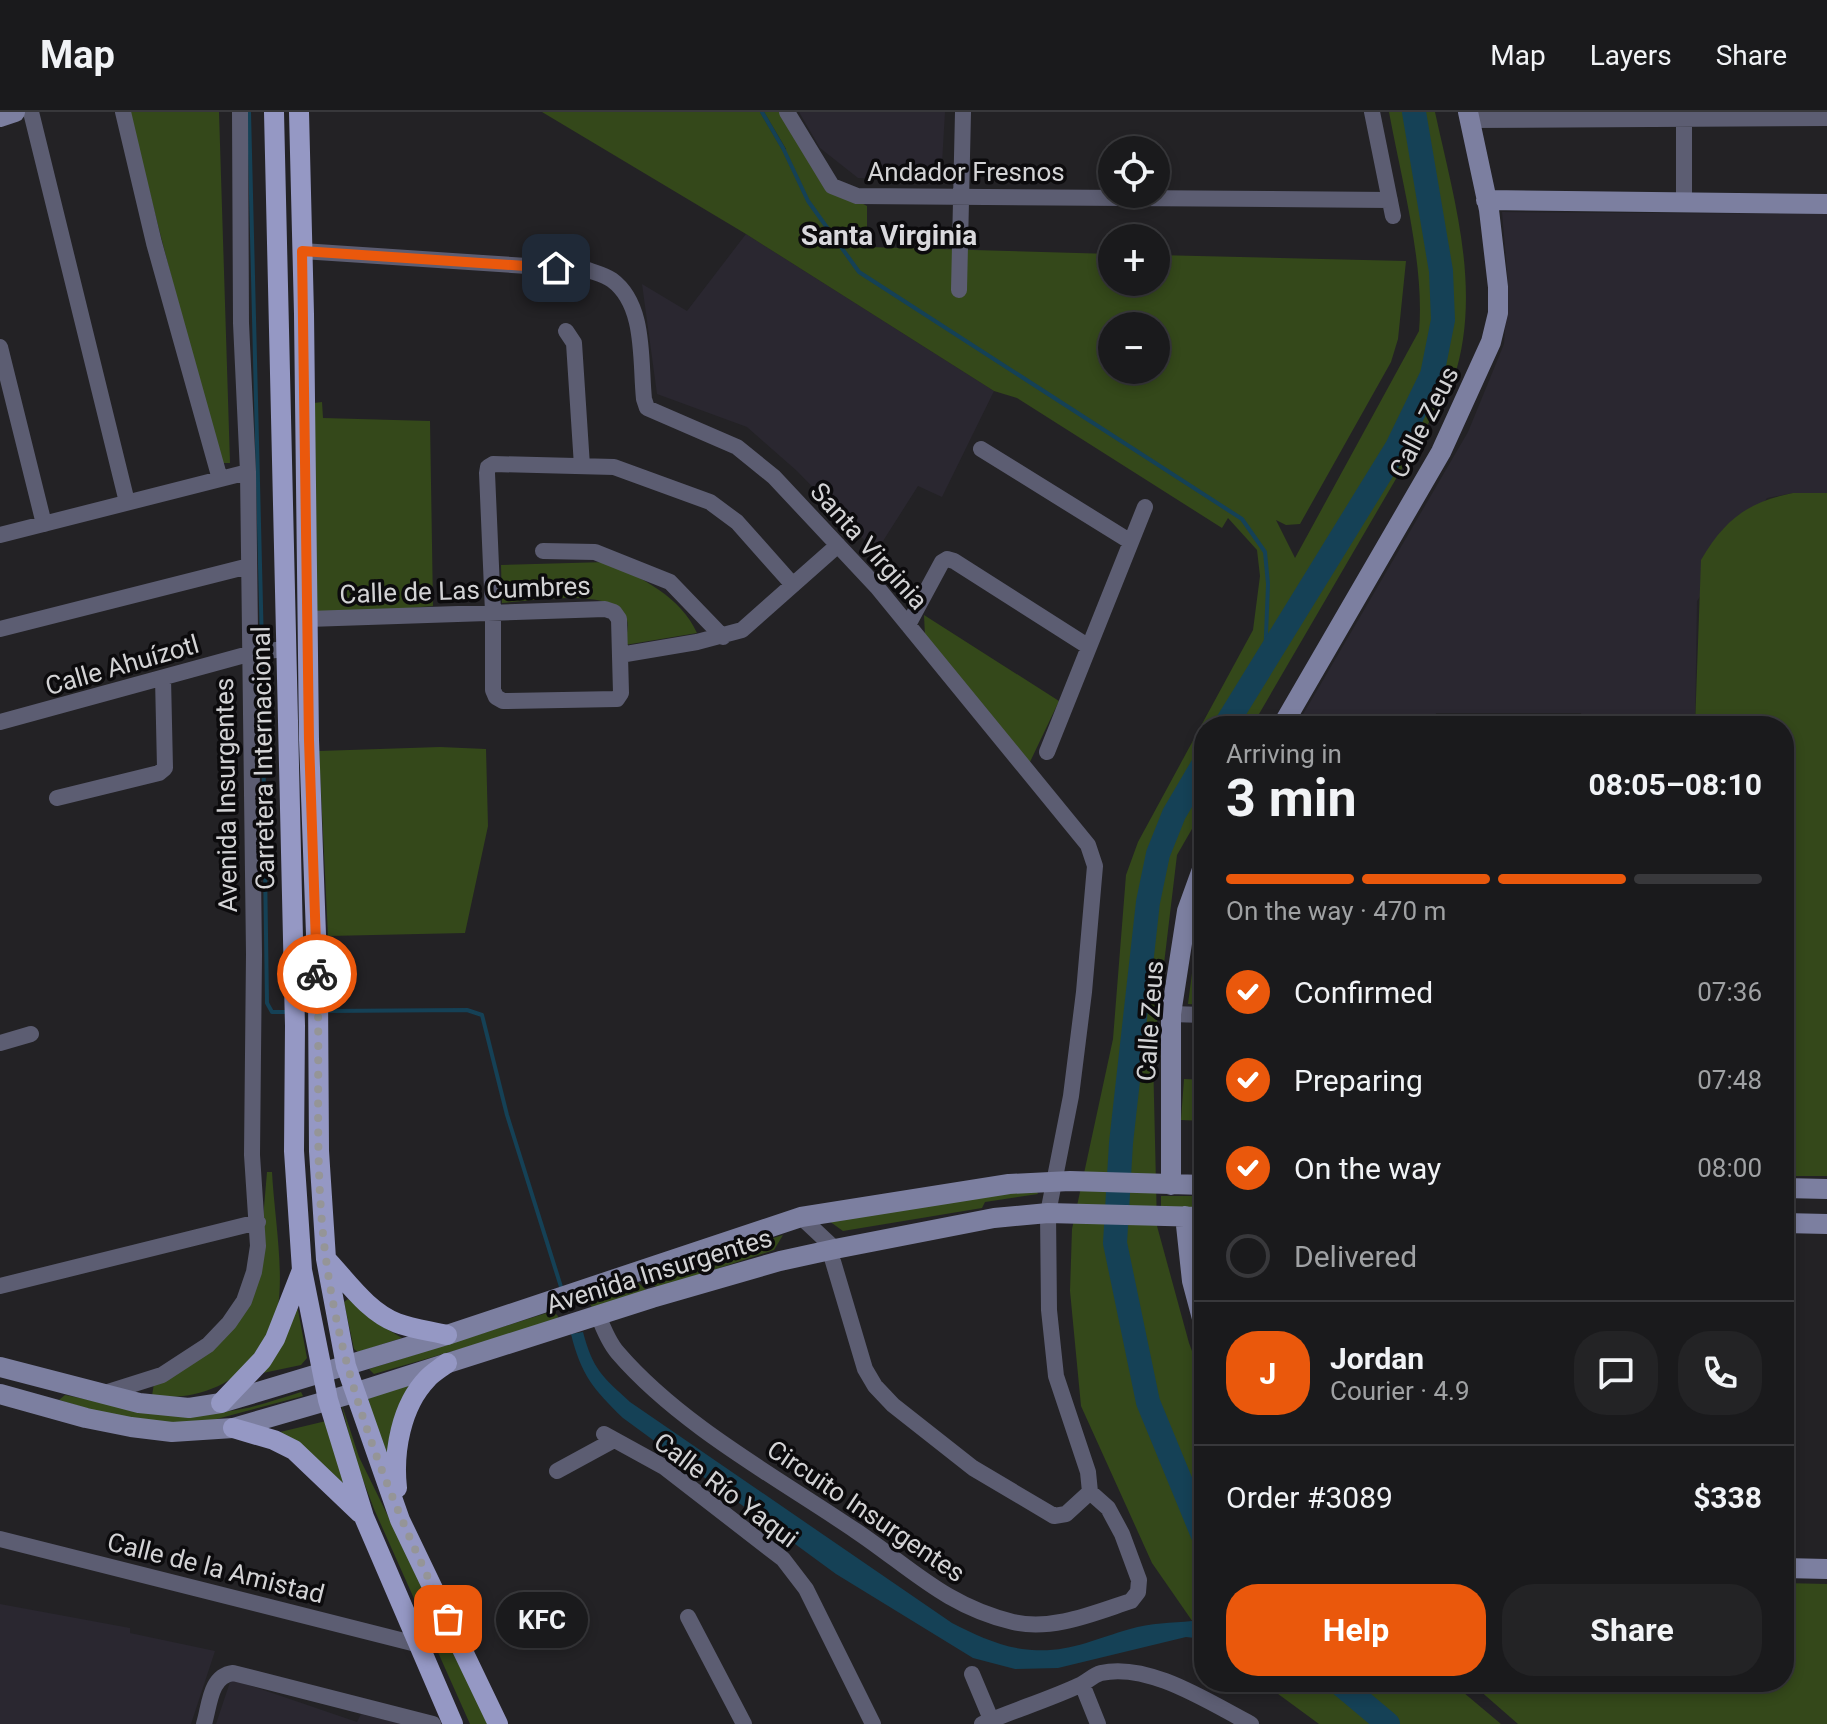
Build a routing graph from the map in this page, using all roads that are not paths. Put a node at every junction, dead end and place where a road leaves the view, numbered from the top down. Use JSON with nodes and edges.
{"nodes":[{"id":1,"x":15,"y":112,"type":"edge"},
{"id":2,"x":31,"y":112,"type":"edge"},
{"id":3,"x":123,"y":112,"type":"edge"},
{"id":4,"x":240,"y":112,"type":"edge"},
{"id":5,"x":274,"y":112,"type":"edge"},
{"id":6,"x":299,"y":112,"type":"edge"},
{"id":7,"x":787,"y":112,"type":"edge"},
{"id":8,"x":963,"y":112,"type":"edge"},
{"id":9,"x":1372,"y":112,"type":"edge"},
{"id":10,"x":1684,"y":115,"type":"edge"},
{"id":11,"x":1469,"y":116,"type":"edge"},
{"id":12,"x":0,"y":117,"type":"edge"},
{"id":13,"x":1827,"y":118,"type":"edge"},
{"id":14,"x":963,"y":195,"type":"junction"},
{"id":15,"x":1486,"y":200,"type":"junction"},
{"id":16,"x":1684,"y":204,"type":"junction"},
{"id":17,"x":1827,"y":204,"type":"edge"},
{"id":18,"x":302,"y":251,"type":"junction"},
{"id":19,"x":959,"y":290,"type":"dead end"},
{"id":20,"x":566,"y":331,"type":"dead end"},
{"id":21,"x":0,"y":347,"type":"edge"},
{"id":22,"x":981,"y":449,"type":"dead end"},
{"id":23,"x":582,"y":466,"type":"junction"},
{"id":24,"x":248,"y":472,"type":"junction"},
{"id":25,"x":220,"y":479,"type":"junction"},
{"id":26,"x":127,"y":502,"type":"junction"},
{"id":27,"x":1145,"y":507,"type":"dead end"},
{"id":28,"x":44,"y":524,"type":"junction"},
{"id":29,"x":0,"y":535,"type":"edge"},
{"id":30,"x":1131,"y":542,"type":"junction"},
{"id":31,"x":838,"y":545,"type":"junction"},
{"id":32,"x":543,"y":551,"type":"dead end"},
{"id":33,"x":249,"y":566,"type":"junction"},
{"id":34,"x":793,"y":585,"type":"junction"},
{"id":35,"x":493,"y":612,"type":"junction"},
{"id":36,"x":308,"y":619,"type":"junction"},
{"id":37,"x":908,"y":625,"type":"junction"},
{"id":38,"x":0,"y":629,"type":"edge"},
{"id":39,"x":723,"y":637,"type":"junction"},
{"id":40,"x":1089,"y":647,"type":"junction"},
{"id":41,"x":266,"y":651,"type":"junction"},
{"id":42,"x":620,"y":655,"type":"junction"},
{"id":43,"x":163,"y":678,"type":"junction"},
{"id":44,"x":1291,"y":716,"type":"edge"},
{"id":45,"x":0,"y":722,"type":"edge"},
{"id":46,"x":1047,"y":752,"type":"dead end"},
{"id":47,"x":57,"y":798,"type":"dead end"},
{"id":48,"x":1194,"y":892,"type":"edge"},
{"id":49,"x":1171,"y":1014,"type":"junction"},
{"id":50,"x":1194,"y":1015,"type":"edge"},
{"id":51,"x":31,"y":1034,"type":"dead end"},
{"id":52,"x":0,"y":1043,"type":"edge"},
{"id":53,"x":294,"y":1151,"type":"junction"},
{"id":54,"x":319,"y":1151,"type":"junction"},
{"id":55,"x":1061,"y":1181,"type":"junction"},
{"id":56,"x":1171,"y":1185,"type":"junction"},
{"id":57,"x":1194,"y":1185,"type":"edge"},
{"id":58,"x":1794,"y":1188,"type":"edge"},
{"id":59,"x":1827,"y":1189,"type":"edge"},
{"id":60,"x":1058,"y":1213,"type":"junction"},
{"id":61,"x":1185,"y":1216,"type":"edge"},
{"id":62,"x":801,"y":1217,"type":"junction"},
{"id":63,"x":258,"y":1222,"type":"junction"},
{"id":64,"x":1794,"y":1223,"type":"edge"},
{"id":65,"x":1827,"y":1224,"type":"edge"},
{"id":66,"x":835,"y":1249,"type":"junction"},
{"id":67,"x":326,"y":1259,"type":"junction"},
{"id":68,"x":642,"y":1269,"type":"junction"},
{"id":69,"x":302,"y":1270,"type":"junction"},
{"id":70,"x":0,"y":1286,"type":"edge"},
{"id":71,"x":1194,"y":1288,"type":"edge"},
{"id":72,"x":652,"y":1298,"type":"junction"},
{"id":73,"x":596,"y":1317,"type":"junction"},
{"id":74,"x":447,"y":1335,"type":"junction"},
{"id":75,"x":447,"y":1363,"type":"junction"},
{"id":76,"x":346,"y":1366,"type":"junction"},
{"id":77,"x":0,"y":1367,"type":"edge"},
{"id":78,"x":322,"y":1373,"type":"junction"},
{"id":79,"x":52,"y":1382,"type":"junction"},
{"id":80,"x":354,"y":1393,"type":"junction"},
{"id":81,"x":0,"y":1394,"type":"edge"},
{"id":82,"x":102,"y":1394,"type":"junction"},
{"id":83,"x":328,"y":1400,"type":"junction"},
{"id":84,"x":221,"y":1403,"type":"junction"},
{"id":85,"x":47,"y":1407,"type":"junction"},
{"id":86,"x":233,"y":1428,"type":"junction"},
{"id":87,"x":557,"y":1471,"type":"dead end"},
{"id":88,"x":1090,"y":1492,"type":"junction"},
{"id":89,"x":364,"y":1517,"type":"junction"},
{"id":90,"x":400,"y":1520,"type":"junction"},
{"id":91,"x":0,"y":1539,"type":"edge"},
{"id":92,"x":1794,"y":1568,"type":"edge"},
{"id":93,"x":1827,"y":1569,"type":"edge"},
{"id":94,"x":688,"y":1617,"type":"dead end"},
{"id":95,"x":420,"y":1645,"type":"junction"},
{"id":96,"x":972,"y":1674,"type":"dead end"},
{"id":97,"x":1082,"y":1684,"type":"junction"},
{"id":98,"x":1224,"y":1716,"type":"edge"},
{"id":99,"x":989,"y":1723,"type":"edge"},
{"id":100,"x":204,"y":1724,"type":"edge"},
{"id":101,"x":433,"y":1724,"type":"edge"},
{"id":102,"x":453,"y":1724,"type":"edge"},
{"id":103,"x":498,"y":1724,"type":"edge"},
{"id":104,"x":744,"y":1724,"type":"edge"},
{"id":105,"x":873,"y":1724,"type":"edge"},
{"id":106,"x":1098,"y":1724,"type":"edge"},
{"id":107,"x":1251,"y":1724,"type":"edge"}],
"edges":[{"from":1,"to":12,"type":"main road"},
{"from":2,"to":26,"type":"street"},
{"from":3,"to":25,"type":"street"},
{"from":4,"to":24,"type":"street","name":"Avenida Insurgentes"},
{"from":5,"to":41,"type":"main road","name":"Carretera Internacional"},
{"from":6,"to":18,"type":"main road","name":"Carretera Internacional"},
{"from":7,"to":14,"type":"street","name":"Andador Fresnos"},
{"from":8,"to":14,"type":"street"},
{"from":9,"to":14,"type":"street","name":"Andador Fresnos"},
{"from":10,"to":11,"type":"street"},
{"from":10,"to":13,"type":"street"},
{"from":10,"to":16,"type":"street"},
{"from":11,"to":15,"type":"main road","name":"Calle Zeus"},
{"from":14,"to":19,"type":"street"},
{"from":15,"to":16,"type":"main road"},
{"from":15,"to":44,"type":"main road","name":"Calle Zeus"},
{"from":16,"to":17,"type":"main road"},
{"from":18,"to":31,"type":"street","name":"Santa Virginia"},
{"from":18,"to":36,"type":"main road","name":"Carretera Internacional"},
{"from":20,"to":23,"type":"street"},
{"from":21,"to":28,"type":"street"},
{"from":22,"to":30,"type":"street"},
{"from":23,"to":34,"type":"street"},
{"from":23,"to":35,"type":"street"},
{"from":24,"to":25,"type":"street"},
{"from":24,"to":33,"type":"street","name":"Avenida Insurgentes"},
{"from":25,"to":26,"type":"street"},
{"from":26,"to":28,"type":"street"},
{"from":27,"to":30,"type":"street"},
{"from":28,"to":29,"type":"street"},
{"from":30,"to":40,"type":"street"},
{"from":31,"to":34,"type":"street"},
{"from":31,"to":37,"type":"street","name":"Santa Virginia"},
{"from":32,"to":39,"type":"street"},
{"from":33,"to":38,"type":"street"},
{"from":33,"to":41,"type":"street","name":"Avenida Insurgentes"},
{"from":34,"to":39,"type":"street"},
{"from":35,"to":36,"type":"street","name":"Calle de Las Cumbres"},
{"from":35,"to":42,"type":"street","name":"Calle de Las Cumbres"},
{"from":35,"to":42,"type":"street"},
{"from":36,"to":54,"type":"main road","name":"Carretera Internacional"},
{"from":37,"to":40,"type":"street"},
{"from":37,"to":55,"type":"street","name":"Santa Virginia"},
{"from":39,"to":42,"type":"street"},
{"from":40,"to":46,"type":"street"},
{"from":41,"to":43,"type":"street","name":"Calle Ahuízotl"},
{"from":41,"to":53,"type":"main road","name":"Carretera Internacional"},
{"from":41,"to":63,"type":"street","name":"Avenida Insurgentes"},
{"from":43,"to":45,"type":"street","name":"Calle Ahuízotl"},
{"from":43,"to":47,"type":"street"},
{"from":48,"to":49,"type":"main road","name":"Calle Zeus"},
{"from":49,"to":50,"type":"street"},
{"from":49,"to":56,"type":"main road","name":"Calle Zeus"},
{"from":51,"to":52,"type":"street"},
{"from":53,"to":54,"type":"main road"},
{"from":53,"to":69,"type":"main road","name":"Carretera Internacional"},
{"from":54,"to":67,"type":"main road","name":"Carretera Internacional"},
{"from":55,"to":56,"type":"main road","name":"Avenida Insurgentes"},
{"from":55,"to":60,"type":"street","name":"Circuito Insurgentes"},
{"from":55,"to":62,"type":"main road","name":"Avenida Insurgentes"},
{"from":56,"to":57,"type":"main road","name":"Avenida Insurgentes"},
{"from":58,"to":59,"type":"main road"},
{"from":60,"to":61,"type":"main road","name":"Avenida Insurgentes"},
{"from":60,"to":66,"type":"main road","name":"Avenida Insurgentes"},
{"from":60,"to":88,"type":"street","name":"Circuito Insurgentes"},
{"from":61,"to":71,"type":"main road"},
{"from":62,"to":66,"type":"street"},
{"from":62,"to":68,"type":"main road","name":"Avenida Insurgentes"},
{"from":63,"to":70,"type":"street"},
{"from":63,"to":82,"type":"street","name":"Avenida Insurgentes"},
{"from":64,"to":65,"type":"main road"},
{"from":66,"to":72,"type":"main road","name":"Avenida Insurgentes"},
{"from":66,"to":88,"type":"street"},
{"from":67,"to":74,"type":"main road"},
{"from":67,"to":76,"type":"main road","name":"Carretera Internacional"},
{"from":68,"to":72,"type":"main road"},
{"from":68,"to":74,"type":"main road","name":"Avenida Insurgentes"},
{"from":69,"to":78,"type":"main road","name":"Carretera Internacional"},
{"from":69,"to":84,"type":"main road"},
{"from":72,"to":73,"type":"main road","name":"Avenida Insurgentes"},
{"from":73,"to":75,"type":"main road","name":"Avenida Insurgentes"},
{"from":73,"to":88,"type":"street","name":"Circuito Insurgentes"},
{"from":74,"to":76,"type":"main road","name":"Avenida Insurgentes"},
{"from":75,"to":80,"type":"main road","name":"Avenida Insurgentes"},
{"from":75,"to":90,"type":"main road"},
{"from":76,"to":78,"type":"main road","name":"Avenida Insurgentes"},
{"from":76,"to":80,"type":"main road","name":"Carretera Internacional"},
{"from":77,"to":79,"type":"main road","name":"Avenida Insurgentes"},
{"from":78,"to":83,"type":"main road","name":"Carretera Internacional"},
{"from":78,"to":84,"type":"main road","name":"Avenida Insurgentes"},
{"from":79,"to":82,"type":"main road","name":"Avenida Insurgentes"},
{"from":79,"to":85,"type":"main road"},
{"from":80,"to":83,"type":"main road","name":"Avenida Insurgentes"},
{"from":80,"to":90,"type":"main road","name":"Carretera Internacional"},
{"from":81,"to":85,"type":"main road","name":"Avenida Insurgentes"},
{"from":82,"to":84,"type":"main road","name":"Avenida Insurgentes"},
{"from":83,"to":86,"type":"main road","name":"Avenida Insurgentes"},
{"from":83,"to":89,"type":"main road","name":"Carretera Internacional"},
{"from":85,"to":86,"type":"main road","name":"Avenida Insurgentes"},
{"from":86,"to":89,"type":"main road"},
{"from":87,"to":105,"type":"street","name":"Calle Río Yaqui"},
{"from":89,"to":95,"type":"main road"},
{"from":90,"to":103,"type":"main road"},
{"from":91,"to":95,"type":"street","name":"Calle de la Amistad"},
{"from":92,"to":93,"type":"main road"},
{"from":94,"to":104,"type":"street"},
{"from":95,"to":102,"type":"main road"},
{"from":96,"to":99,"type":"street"},
{"from":97,"to":98,"type":"street"},
{"from":97,"to":99,"type":"street"},
{"from":97,"to":106,"type":"street"},
{"from":98,"to":107,"type":"street"},
{"from":100,"to":101,"type":"street"}]}
